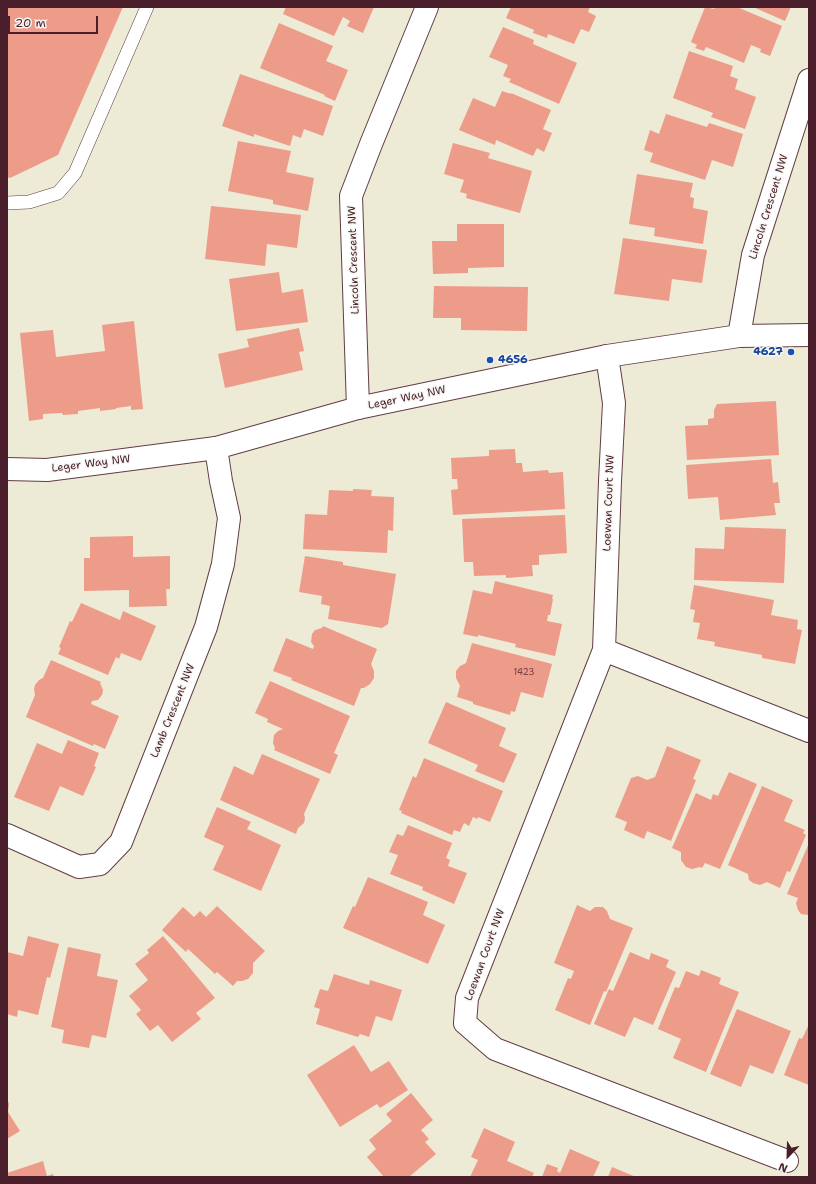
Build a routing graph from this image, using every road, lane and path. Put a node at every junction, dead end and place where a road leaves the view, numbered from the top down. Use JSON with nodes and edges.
{"nodes":[{"id":1,"x":147,"y":7,"type":"edge"},
{"id":2,"x":428,"y":7,"type":"edge"},
{"id":3,"x":809,"y":80,"type":"edge"},
{"id":4,"x":7,"y":203,"type":"edge"},
{"id":5,"x":809,"y":335,"type":"edge"},
{"id":6,"x":738,"y":336,"type":"junction"},
{"id":7,"x":607,"y":356,"type":"junction"},
{"id":8,"x":358,"y":408,"type":"junction"},
{"id":9,"x":216,"y":448,"type":"junction"},
{"id":10,"x":7,"y":469,"type":"edge"},
{"id":11,"x":604,"y":650,"type":"junction"},
{"id":12,"x":809,"y":731,"type":"edge"},
{"id":13,"x":7,"y":835,"type":"edge"},
{"id":14,"x":787,"y":1161,"type":"dead end"}],
"edges":[{"from":1,"to":4,"type":"lane"},
{"from":2,"to":8,"type":"street","name":"Lincoln Crescent NW"},
{"from":3,"to":6,"type":"street","name":"Lincoln Crescent NW"},
{"from":5,"to":6,"type":"street","name":"Leger Way NW"},
{"from":6,"to":7,"type":"street","name":"Leger Way NW"},
{"from":7,"to":8,"type":"street","name":"Leger Way NW"},
{"from":7,"to":11,"type":"street","name":"Loewan Court NW"},
{"from":8,"to":9,"type":"street","name":"Leger Way NW"},
{"from":9,"to":10,"type":"street","name":"Leger Way NW"},
{"from":9,"to":13,"type":"street","name":"Lamb Crescent NW"},
{"from":11,"to":12,"type":"street"},
{"from":11,"to":14,"type":"street","name":"Loewan Court NW"}]}
